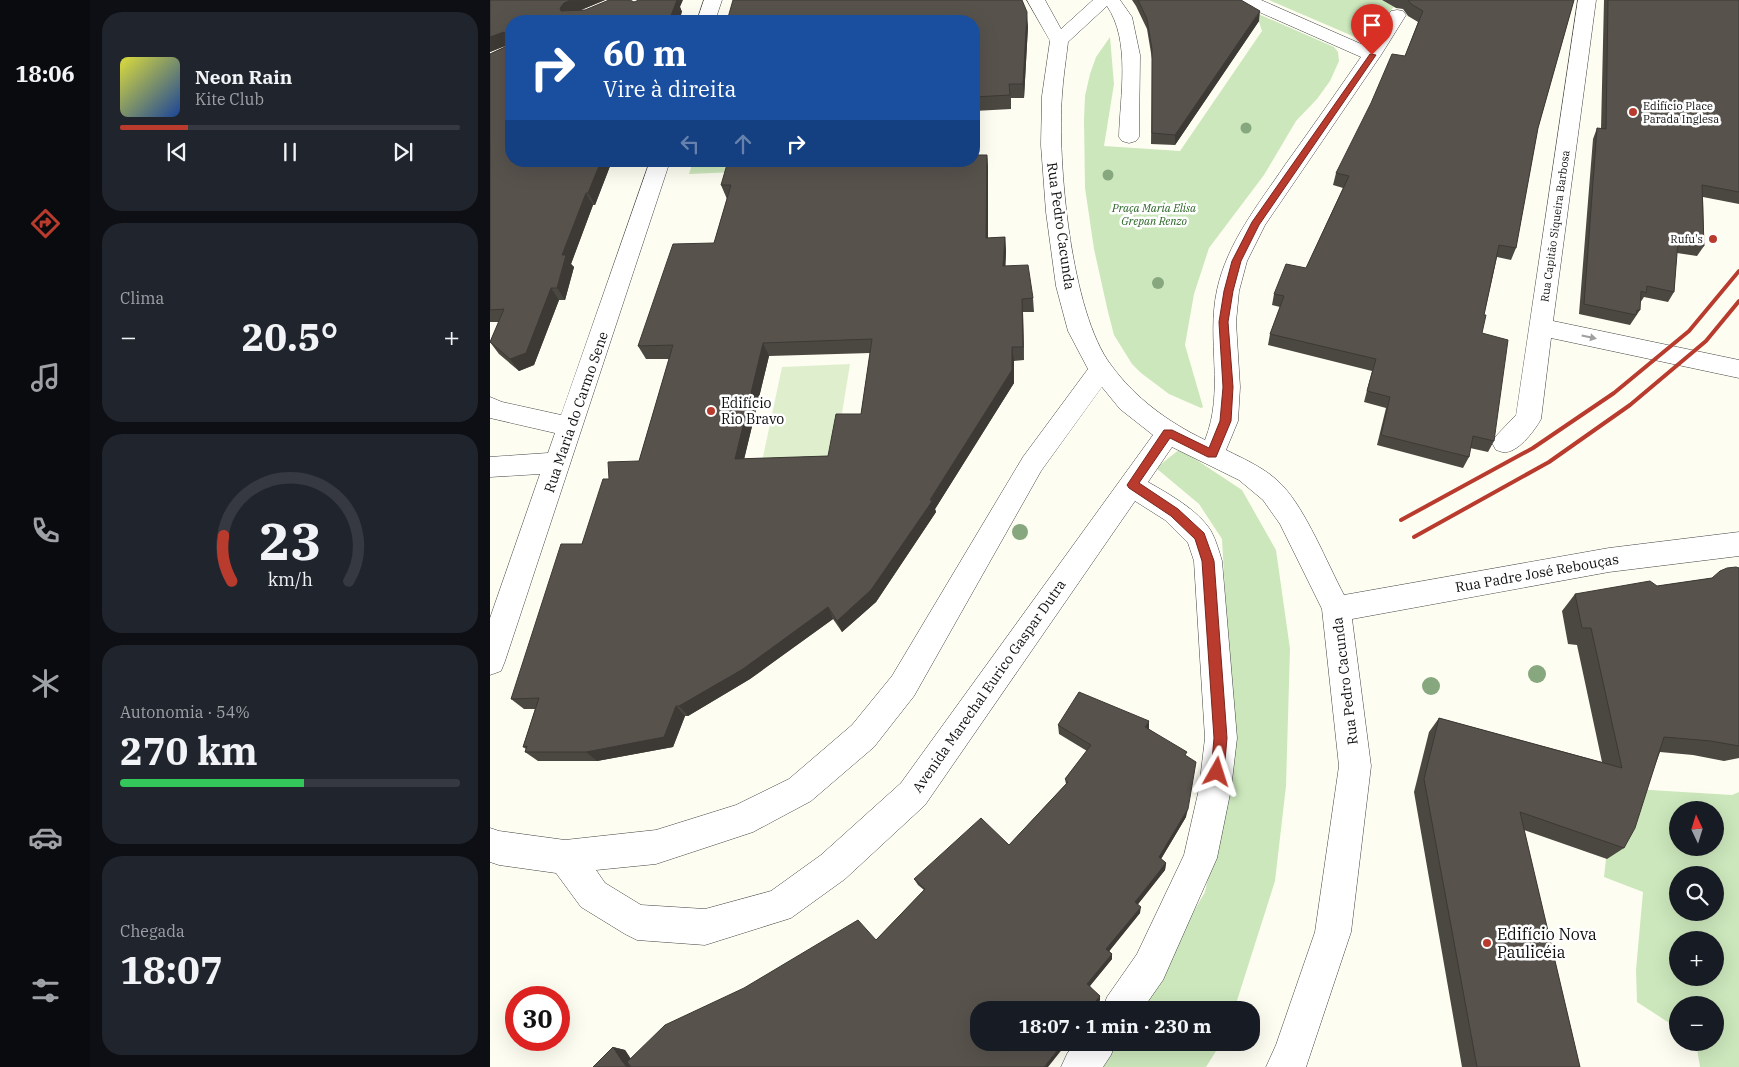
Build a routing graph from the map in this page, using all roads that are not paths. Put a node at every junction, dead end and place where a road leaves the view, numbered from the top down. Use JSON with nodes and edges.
{"nodes":[{"id":1,"x":713,"y":0,"type":"edge"},
{"id":2,"x":1036,"y":0,"type":"edge"},
{"id":3,"x":1103,"y":0,"type":"edge"},
{"id":4,"x":1111,"y":0,"type":"edge"},
{"id":5,"x":1247,"y":0,"type":"edge"},
{"id":6,"x":1587,"y":0,"type":"edge"},
{"id":7,"x":708,"y":15,"type":"edge"},
{"id":8,"x":1397,"y":15,"type":"dead end"},
{"id":9,"x":1059,"y":41,"type":"junction"},
{"id":10,"x":1372,"y":55,"type":"junction"},
{"id":11,"x":1129,"y":137,"type":"dead end"},
{"id":12,"x":658,"y":167,"type":"edge"},
{"id":13,"x":1541,"y":327,"type":"junction"},
{"id":14,"x":1739,"y":369,"type":"edge"},
{"id":15,"x":1100,"y":370,"type":"junction"},
{"id":16,"x":490,"y":406,"type":"edge"},
{"id":17,"x":571,"y":427,"type":"junction"},
{"id":18,"x":1168,"y":433,"type":"junction"},
{"id":19,"x":1505,"y":443,"type":"dead end"},
{"id":20,"x":1212,"y":454,"type":"junction"},
{"id":21,"x":558,"y":463,"type":"junction"},
{"id":22,"x":490,"y":467,"type":"edge"},
{"id":23,"x":1132,"y":485,"type":"junction"},
{"id":24,"x":1739,"y":544,"type":"edge"},
{"id":25,"x":1336,"y":609,"type":"junction"},
{"id":26,"x":490,"y":661,"type":"edge"},
{"id":27,"x":490,"y":845,"type":"edge"},
{"id":28,"x":565,"y":857,"type":"junction"},
{"id":29,"x":1126,"y":1001,"type":"edge"},
{"id":30,"x":1092,"y":1051,"type":"edge"},
{"id":31,"x":1080,"y":1067,"type":"edge"},
{"id":32,"x":1285,"y":1067,"type":"edge"}],
"edges":[{"from":1,"to":7,"type":"street"},
{"from":2,"to":9,"type":"street"},
{"from":3,"to":9,"type":"street"},
{"from":4,"to":11,"type":"street"},
{"from":5,"to":10,"type":"street"},
{"from":6,"to":13,"type":"street","name":"Rua Capitão Siqueira Barbosa"},
{"from":8,"to":10,"type":"street"},
{"from":9,"to":15,"type":"street","name":"Rua Pedro Cacunda"},
{"from":10,"to":20,"type":"street"},
{"from":12,"to":17,"type":"street","name":"Rua Maria do Carmo Sene"},
{"from":13,"to":14,"type":"street","one_way":true},
{"from":13,"to":19,"type":"street","name":"Rua Capitão Siqueira Barbosa"},
{"from":15,"to":18,"type":"street","name":"Rua Pedro Cacunda"},
{"from":15,"to":28,"type":"street"},
{"from":16,"to":17,"type":"street"},
{"from":17,"to":21,"type":"street","name":"Rua Maria do Carmo Sene"},
{"from":18,"to":20,"type":"street","name":"Rua Pedro Cacunda"},
{"from":18,"to":23,"type":"street","name":"Avenida Marechal Eurico Gaspar Dutra"},
{"from":20,"to":25,"type":"street","name":"Rua Pedro Cacunda"},
{"from":21,"to":22,"type":"street"},
{"from":21,"to":26,"type":"street","name":"Rua Maria do Carmo Sene"},
{"from":23,"to":28,"type":"street","name":"Avenida Marechal Eurico Gaspar Dutra"},
{"from":23,"to":29,"type":"street"},
{"from":24,"to":25,"type":"street","name":"Rua Padre José Rebouças"},
{"from":25,"to":32,"type":"street","name":"Rua Pedro Cacunda"},
{"from":27,"to":28,"type":"street"},
{"from":30,"to":31,"type":"street"}]}
